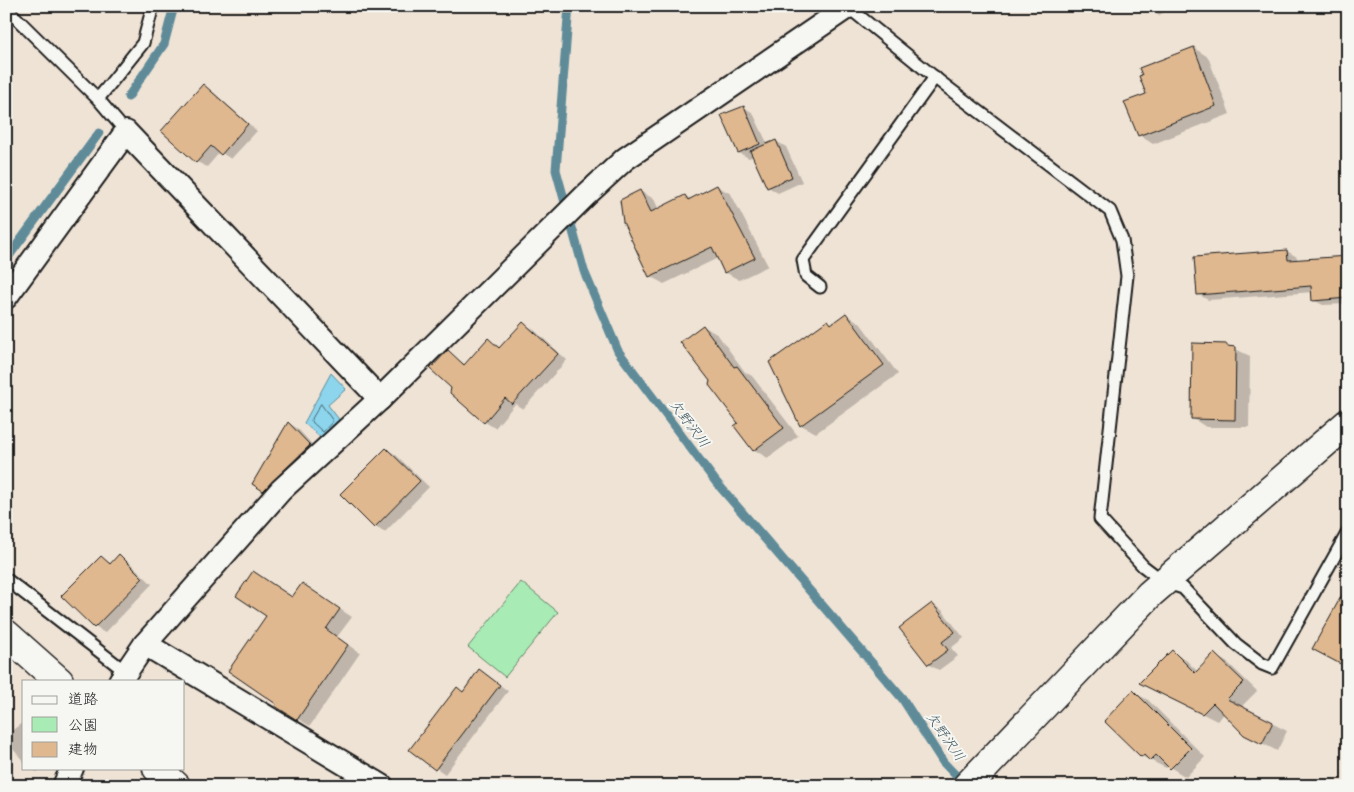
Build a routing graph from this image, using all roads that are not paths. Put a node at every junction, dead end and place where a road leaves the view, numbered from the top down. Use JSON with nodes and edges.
{"nodes":[{"id":1,"x":153,"y":6,"type":"edge"},
{"id":2,"x":849,"y":7,"type":"edge"},
{"id":3,"x":6,"y":8,"type":"edge"},
{"id":4,"x":935,"y":77,"type":"junction"},
{"id":5,"x":98,"y":99,"type":"junction"},
{"id":6,"x":126,"y":132,"type":"junction"},
{"id":7,"x":820,"y":287,"type":"dead end"},
{"id":8,"x":6,"y":297,"type":"edge"},
{"id":9,"x":380,"y":399,"type":"junction"},
{"id":10,"x":1348,"y":423,"type":"edge"},
{"id":11,"x":1348,"y":532,"type":"edge"},
{"id":12,"x":6,"y":579,"type":"edge"},
{"id":13,"x":1164,"y":582,"type":"junction"},
{"id":14,"x":6,"y":634,"type":"edge"},
{"id":15,"x":145,"y":644,"type":"junction"},
{"id":16,"x":123,"y":676,"type":"edge"},
{"id":17,"x":58,"y":680,"type":"edge"},
{"id":18,"x":71,"y":770,"type":"edge"},
{"id":19,"x":159,"y":770,"type":"edge"},
{"id":20,"x":976,"y":776,"type":"edge"},
{"id":21,"x":64,"y":786,"type":"edge"},
{"id":22,"x":176,"y":786,"type":"edge"},
{"id":23,"x":382,"y":786,"type":"edge"}],
"edges":[{"from":1,"to":5,"type":"lane"},
{"from":2,"to":4,"type":"lane"},
{"from":2,"to":9,"type":"street"},
{"from":3,"to":5,"type":"lane"},
{"from":4,"to":7,"type":"lane"},
{"from":4,"to":13,"type":"lane"},
{"from":5,"to":6,"type":"lane"},
{"from":6,"to":8,"type":"street"},
{"from":6,"to":9,"type":"street"},
{"from":9,"to":15,"type":"street"},
{"from":10,"to":13,"type":"street"},
{"from":11,"to":13,"type":"lane"},
{"from":12,"to":16,"type":"lane"},
{"from":13,"to":20,"type":"street"},
{"from":14,"to":17,"type":"street"},
{"from":15,"to":16,"type":"street"},
{"from":15,"to":23,"type":"street"},
{"from":18,"to":21,"type":"street"},
{"from":19,"to":22,"type":"street"}]}
